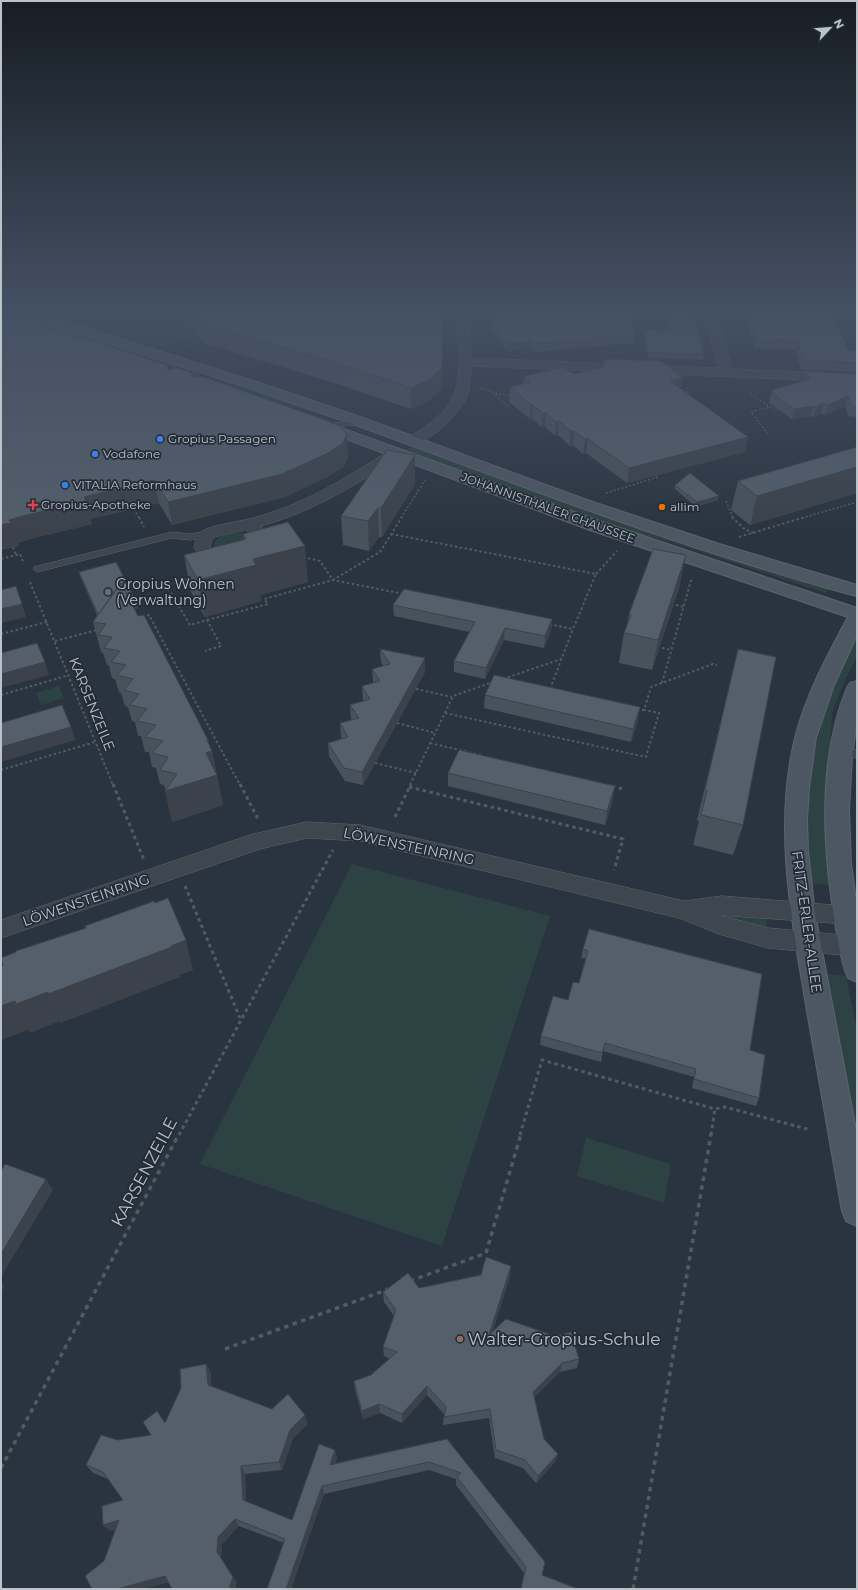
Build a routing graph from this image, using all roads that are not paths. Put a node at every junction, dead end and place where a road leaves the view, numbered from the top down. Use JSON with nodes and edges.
{"nodes":[{"id":1,"x":258,"y":387,"type":"edge"},
{"id":2,"x":462,"y":387,"type":"edge"},
{"id":3,"x":304,"y":419,"type":"edge"},
{"id":4,"x":361,"y":422,"type":"junction"},
{"id":5,"x":326,"y":426,"type":"junction"},
{"id":6,"x":413,"y":441,"type":"junction"},
{"id":7,"x":395,"y":453,"type":"junction"},
{"id":8,"x":250,"y":524,"type":"junction"},
{"id":9,"x":209,"y":534,"type":"junction"},
{"id":10,"x":37,"y":569,"type":"dead end"},
{"id":11,"x":857,"y":591,"type":"edge"},
{"id":12,"x":857,"y":614,"type":"edge"},
{"id":13,"x":857,"y":618,"type":"edge"},
{"id":14,"x":857,"y":688,"type":"edge"},
{"id":15,"x":849,"y":753,"type":"edge"},
{"id":16,"x":684,"y":910,"type":"junction"},
{"id":17,"x":803,"y":911,"type":"junction"},
{"id":18,"x":846,"y":915,"type":"junction"},
{"id":19,"x":1,"y":929,"type":"edge"},
{"id":20,"x":808,"y":942,"type":"junction"},
{"id":21,"x":852,"y":946,"type":"junction"},
{"id":22,"x":857,"y":971,"type":"edge"},
{"id":23,"x":857,"y":1211,"type":"edge"}],
"edges":[{"from":1,"to":4,"type":"main road","name":"JOHANNISTHALER CHAUSSEE"},
{"from":2,"to":6,"type":"street"},
{"from":3,"to":5,"type":"main road","name":"JOHANNISTHALER CHAUSSEE"},
{"from":4,"to":5,"type":"lane"},
{"from":4,"to":6,"type":"main road","name":"JOHANNISTHALER CHAUSSEE"},
{"from":5,"to":7,"type":"main road","name":"JOHANNISTHALER CHAUSSEE"},
{"from":6,"to":7,"type":"main road"},
{"from":6,"to":11,"type":"main road","name":"JOHANNISTHALER CHAUSSEE"},
{"from":7,"to":8,"type":"street"},
{"from":7,"to":12,"type":"main road","name":"JOHANNISTHALER CHAUSSEE"},
{"from":8,"to":9,"type":"street"},
{"from":8,"to":9,"type":"street"},
{"from":9,"to":10,"type":"lane"},
{"from":13,"to":17,"type":"main road","name":"FRITZ-ERLER-ALLEE"},
{"from":14,"to":15,"type":"main road"},
{"from":15,"to":18,"type":"main road"},
{"from":16,"to":17,"type":"street","name":"LÖWENSTEINRING"},
{"from":16,"to":19,"type":"street","name":"LÖWENSTEINRING"},
{"from":16,"to":20,"type":"street","name":"LÖWENSTEINRING"},
{"from":17,"to":18,"type":"street","name":"LÖWENSTEINRING"},
{"from":17,"to":20,"type":"main road","name":"FRITZ-ERLER-ALLEE"},
{"from":18,"to":21,"type":"main road"},
{"from":20,"to":21,"type":"street","name":"LÖWENSTEINRING"},
{"from":20,"to":23,"type":"main road","name":"FRITZ-ERLER-ALLEE"},
{"from":21,"to":22,"type":"main road"}]}
